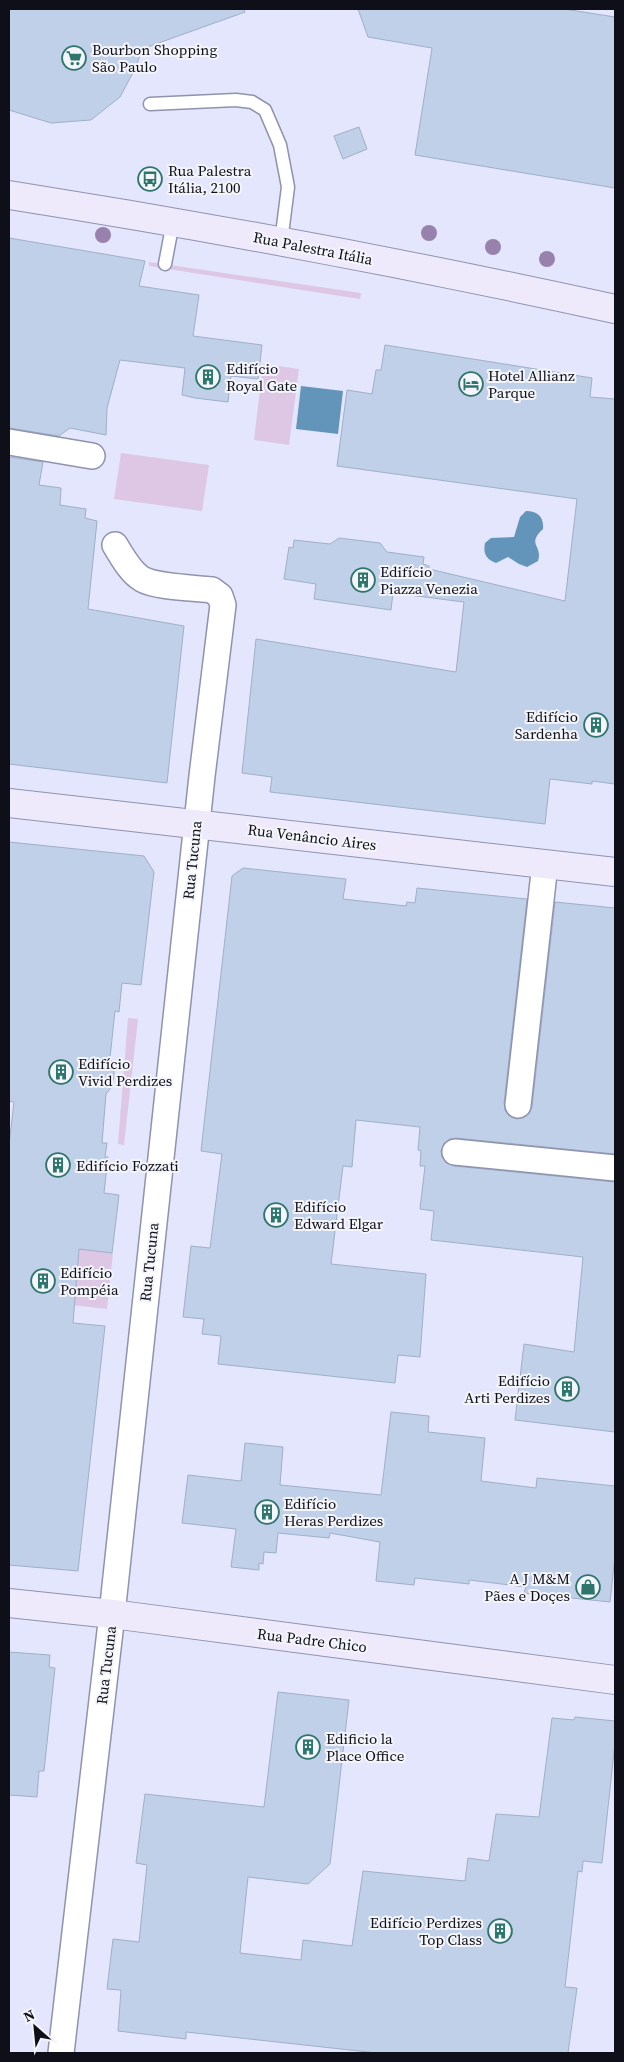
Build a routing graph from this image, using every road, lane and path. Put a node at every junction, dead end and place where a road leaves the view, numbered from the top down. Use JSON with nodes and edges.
{"nodes":[{"id":1,"x":150,"y":104,"type":"dead end"},
{"id":2,"x":9,"y":195,"type":"edge"},
{"id":3,"x":173,"y":222,"type":"junction"},
{"id":4,"x":280,"y":242,"type":"junction"},
{"id":5,"x":165,"y":264,"type":"dead end"},
{"id":6,"x":615,"y":309,"type":"edge"},
{"id":7,"x":9,"y":442,"type":"edge"},
{"id":8,"x":92,"y":456,"type":"dead end"},
{"id":9,"x":114,"y":546,"type":"dead end"},
{"id":10,"x":9,"y":803,"type":"edge"},
{"id":11,"x":196,"y":824,"type":"junction"},
{"id":12,"x":545,"y":864,"type":"junction"},
{"id":13,"x":615,"y":872,"type":"edge"},
{"id":14,"x":518,"y":1105,"type":"dead end"},
{"id":15,"x":455,"y":1152,"type":"dead end"},
{"id":16,"x":615,"y":1168,"type":"edge"},
{"id":17,"x":9,"y":1603,"type":"edge"},
{"id":18,"x":112,"y":1614,"type":"junction"},
{"id":19,"x":615,"y":1680,"type":"edge"},
{"id":20,"x":65,"y":2053,"type":"edge"}],
"edges":[{"from":1,"to":4,"type":"lane"},
{"from":2,"to":3,"type":"street","name":"Rua Palestra Itália"},
{"from":3,"to":4,"type":"street","name":"Rua Palestra Itália"},
{"from":3,"to":5,"type":"lane"},
{"from":4,"to":6,"type":"street","name":"Rua Palestra Itália"},
{"from":7,"to":8,"type":"street"},
{"from":9,"to":11,"type":"street","name":"Rua Tucuna"},
{"from":10,"to":11,"type":"street","name":"Rua Venâncio Aires"},
{"from":11,"to":12,"type":"street","name":"Rua Venâncio Aires"},
{"from":11,"to":18,"type":"street","name":"Rua Tucuna"},
{"from":12,"to":13,"type":"street","name":"Rua Venâncio Aires"},
{"from":12,"to":14,"type":"street"},
{"from":15,"to":16,"type":"street"},
{"from":17,"to":18,"type":"street","name":"Rua Padre Chico"},
{"from":18,"to":19,"type":"street","name":"Rua Padre Chico"},
{"from":18,"to":20,"type":"street","name":"Rua Tucuna"}]}
